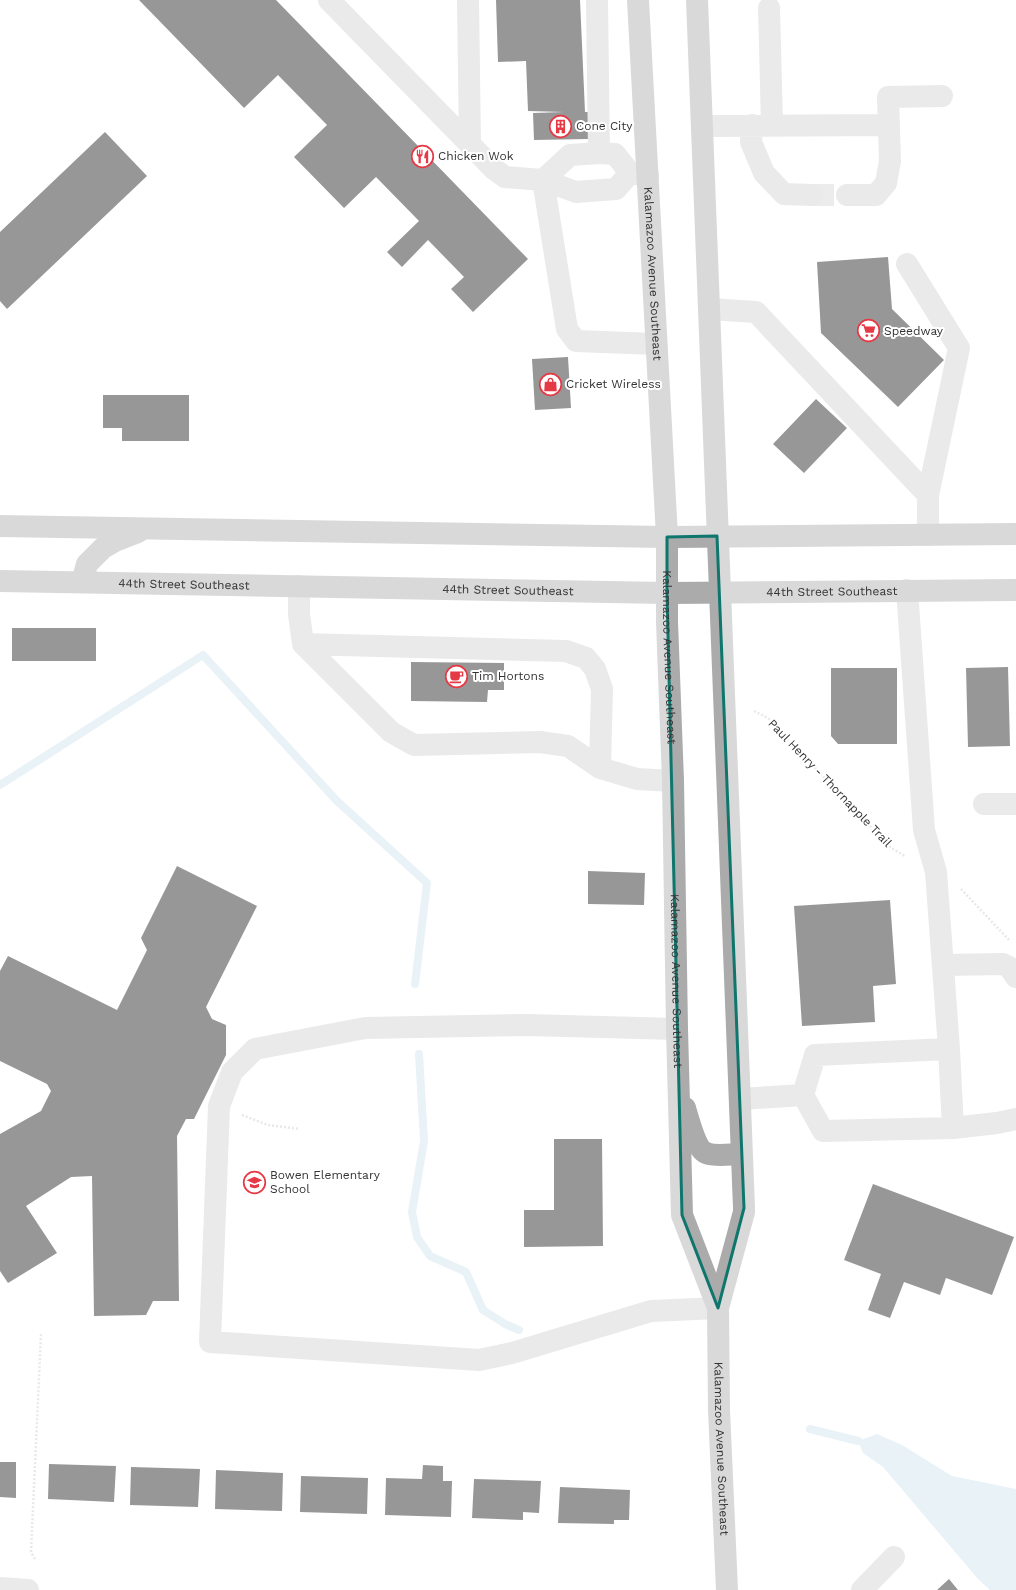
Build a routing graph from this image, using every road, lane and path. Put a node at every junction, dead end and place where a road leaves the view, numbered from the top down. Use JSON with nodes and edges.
{"nodes":[{"id":1,"x":328,"y":0,"type":"edge"},
{"id":2,"x":468,"y":0,"type":"edge"},
{"id":3,"x":596,"y":0,"type":"edge"},
{"id":4,"x":638,"y":0,"type":"edge"},
{"id":5,"x":685,"y":0,"type":"edge"},
{"id":6,"x":697,"y":0,"type":"edge"},
{"id":7,"x":769,"y":8,"type":"dead end"},
{"id":8,"x":698,"y":31,"type":"junction"},
{"id":9,"x":942,"y":96,"type":"dead end"},
{"id":10,"x":762,"y":125,"type":"junction"},
{"id":11,"x":888,"y":125,"type":"junction"},
{"id":12,"x":702,"y":126,"type":"junction"},
{"id":13,"x":470,"y":145,"type":"junction"},
{"id":14,"x":599,"y":153,"type":"junction"},
{"id":15,"x":639,"y":175,"type":"junction"},
{"id":16,"x":543,"y":180,"type":"junction"},
{"id":17,"x":812,"y":195,"type":"tunnel mouth"},
{"id":18,"x":847,"y":195,"type":"tunnel mouth"},
{"id":19,"x":907,"y":264,"type":"dead end"},
{"id":20,"x":709,"y":309,"type":"junction"},
{"id":21,"x":656,"y":344,"type":"junction"},
{"id":22,"x":928,"y":495,"type":"junction"},
{"id":23,"x":0,"y":526,"type":"edge"},
{"id":24,"x":146,"y":529,"type":"junction"},
{"id":25,"x":1016,"y":534,"type":"edge"},
{"id":26,"x":928,"y":535,"type":"junction"},
{"id":27,"x":717,"y":536,"type":"junction"},
{"id":28,"x":667,"y":537,"type":"junction"},
{"id":29,"x":0,"y":581,"type":"edge"},
{"id":30,"x":82,"y":582,"type":"junction"},
{"id":31,"x":299,"y":586,"type":"junction"},
{"id":32,"x":907,"y":590,"type":"junction"},
{"id":33,"x":1016,"y":590,"type":"edge"},
{"id":34,"x":667,"y":592,"type":"junction"},
{"id":35,"x":720,"y":592,"type":"junction"},
{"id":36,"x":303,"y":644,"type":"junction"},
{"id":37,"x":754,"y":711,"type":"dead end"},
{"id":38,"x":600,"y":768,"type":"junction"},
{"id":39,"x":673,"y":781,"type":"junction"},
{"id":40,"x":984,"y":804,"type":"dead end"},
{"id":41,"x":1016,"y":804,"type":"edge"},
{"id":42,"x":936,"y":872,"type":"junction"},
{"id":43,"x":1011,"y":942,"type":"dead end"},
{"id":44,"x":943,"y":965,"type":"junction"},
{"id":45,"x":1016,"y":977,"type":"edge"},
{"id":46,"x":677,"y":1029,"type":"junction"},
{"id":47,"x":949,"y":1049,"type":"junction"},
{"id":48,"x":678,"y":1077,"type":"junction"},
{"id":49,"x":803,"y":1095,"type":"junction"},
{"id":50,"x":740,"y":1099,"type":"junction"},
{"id":51,"x":219,"y":1106,"type":"junction"},
{"id":52,"x":1016,"y":1118,"type":"edge"},
{"id":53,"x":953,"y":1128,"type":"junction"},
{"id":54,"x":300,"y":1129,"type":"dead end"},
{"id":55,"x":741,"y":1154,"type":"junction"},
{"id":56,"x":718,"y":1308,"type":"junction"},
{"id":57,"x":41,"y":1334,"type":"dead end"},
{"id":58,"x":894,"y":1557,"type":"dead end"},
{"id":59,"x":35,"y":1559,"type":"dead end"},
{"id":60,"x":0,"y":1588,"type":"edge"},
{"id":61,"x":28,"y":1590,"type":"edge"},
{"id":62,"x":727,"y":1590,"type":"edge"},
{"id":63,"x":862,"y":1590,"type":"edge"}],
"edges":[{"from":1,"to":13,"type":"street"},
{"from":2,"to":13,"type":"street"},
{"from":3,"to":14,"type":"street"},
{"from":4,"to":15,"type":"main road","name":"Kalamazoo Avenue Southeast"},
{"from":5,"to":8,"type":"main road"},
{"from":6,"to":8,"type":"main road","name":"Kalamazoo Avenue Southeast"},
{"from":7,"to":10,"type":"street"},
{"from":8,"to":12,"type":"main road","name":"Kalamazoo Avenue Southeast"},
{"from":9,"to":11,"type":"street"},
{"from":10,"to":11,"type":"street"},
{"from":10,"to":12,"type":"street"},
{"from":10,"to":17,"type":"street"},
{"from":11,"to":18,"type":"street"},
{"from":12,"to":20,"type":"main road","name":"Kalamazoo Avenue Southeast"},
{"from":13,"to":16,"type":"street"},
{"from":14,"to":15,"type":"street"},
{"from":14,"to":16,"type":"street"},
{"from":15,"to":16,"type":"street"},
{"from":15,"to":21,"type":"main road","name":"Kalamazoo Avenue Southeast"},
{"from":16,"to":21,"type":"street"},
{"from":19,"to":22,"type":"street"},
{"from":20,"to":22,"type":"street"},
{"from":20,"to":27,"type":"main road","name":"Kalamazoo Avenue Southeast"},
{"from":21,"to":28,"type":"main road","name":"Kalamazoo Avenue Southeast"},
{"from":22,"to":26,"type":"street"},
{"from":23,"to":24,"type":"main road"},
{"from":24,"to":28,"type":"main road"},
{"from":24,"to":30,"type":"main road"},
{"from":25,"to":26,"type":"main road"},
{"from":26,"to":27,"type":"main road"},
{"from":27,"to":28,"type":"main road"},
{"from":27,"to":35,"type":"main road","name":"Kalamazoo Avenue Southeast"},
{"from":28,"to":34,"type":"main road","name":"Kalamazoo Avenue Southeast"},
{"from":29,"to":30,"type":"main road","name":"44th Street Southeast"},
{"from":30,"to":31,"type":"main road","name":"44th Street Southeast"},
{"from":31,"to":34,"type":"main road","name":"44th Street Southeast"},
{"from":31,"to":36,"type":"street"},
{"from":32,"to":33,"type":"main road","name":"44th Street Southeast"},
{"from":32,"to":35,"type":"main road","name":"44th Street Southeast"},
{"from":32,"to":42,"type":"street"},
{"from":34,"to":35,"type":"main road","name":"44th Street Southeast"},
{"from":34,"to":39,"type":"main road","name":"Kalamazoo Avenue Southeast"},
{"from":35,"to":50,"type":"main road","name":"Kalamazoo Avenue Southeast"},
{"from":36,"to":38,"type":"street"},
{"from":36,"to":38,"type":"street"},
{"from":37,"to":42,"type":"path","name":"Paul Henry - Thornapple Trail"},
{"from":38,"to":39,"type":"street"},
{"from":39,"to":46,"type":"main road","name":"Kalamazoo Avenue Southeast"},
{"from":40,"to":41,"type":"street"},
{"from":42,"to":43,"type":"path","name":"Paul Henry - Thornapple Trail"},
{"from":42,"to":44,"type":"street"},
{"from":44,"to":45,"type":"street"},
{"from":44,"to":47,"type":"street"},
{"from":46,"to":48,"type":"main road","name":"Kalamazoo Avenue Southeast"},
{"from":46,"to":51,"type":"street"},
{"from":47,"to":49,"type":"street"},
{"from":47,"to":53,"type":"street"},
{"from":48,"to":55,"type":"main road"},
{"from":48,"to":56,"type":"main road","name":"Kalamazoo Avenue Southeast"},
{"from":49,"to":50,"type":"street"},
{"from":49,"to":53,"type":"street"},
{"from":50,"to":55,"type":"main road","name":"Kalamazoo Avenue Southeast"},
{"from":51,"to":54,"type":"path"},
{"from":51,"to":56,"type":"street"},
{"from":52,"to":53,"type":"street"},
{"from":55,"to":56,"type":"main road","name":"Kalamazoo Avenue Southeast"},
{"from":56,"to":62,"type":"main road","name":"Kalamazoo Avenue Southeast"},
{"from":57,"to":59,"type":"path"},
{"from":58,"to":63,"type":"street"},
{"from":60,"to":61,"type":"street"}]}
